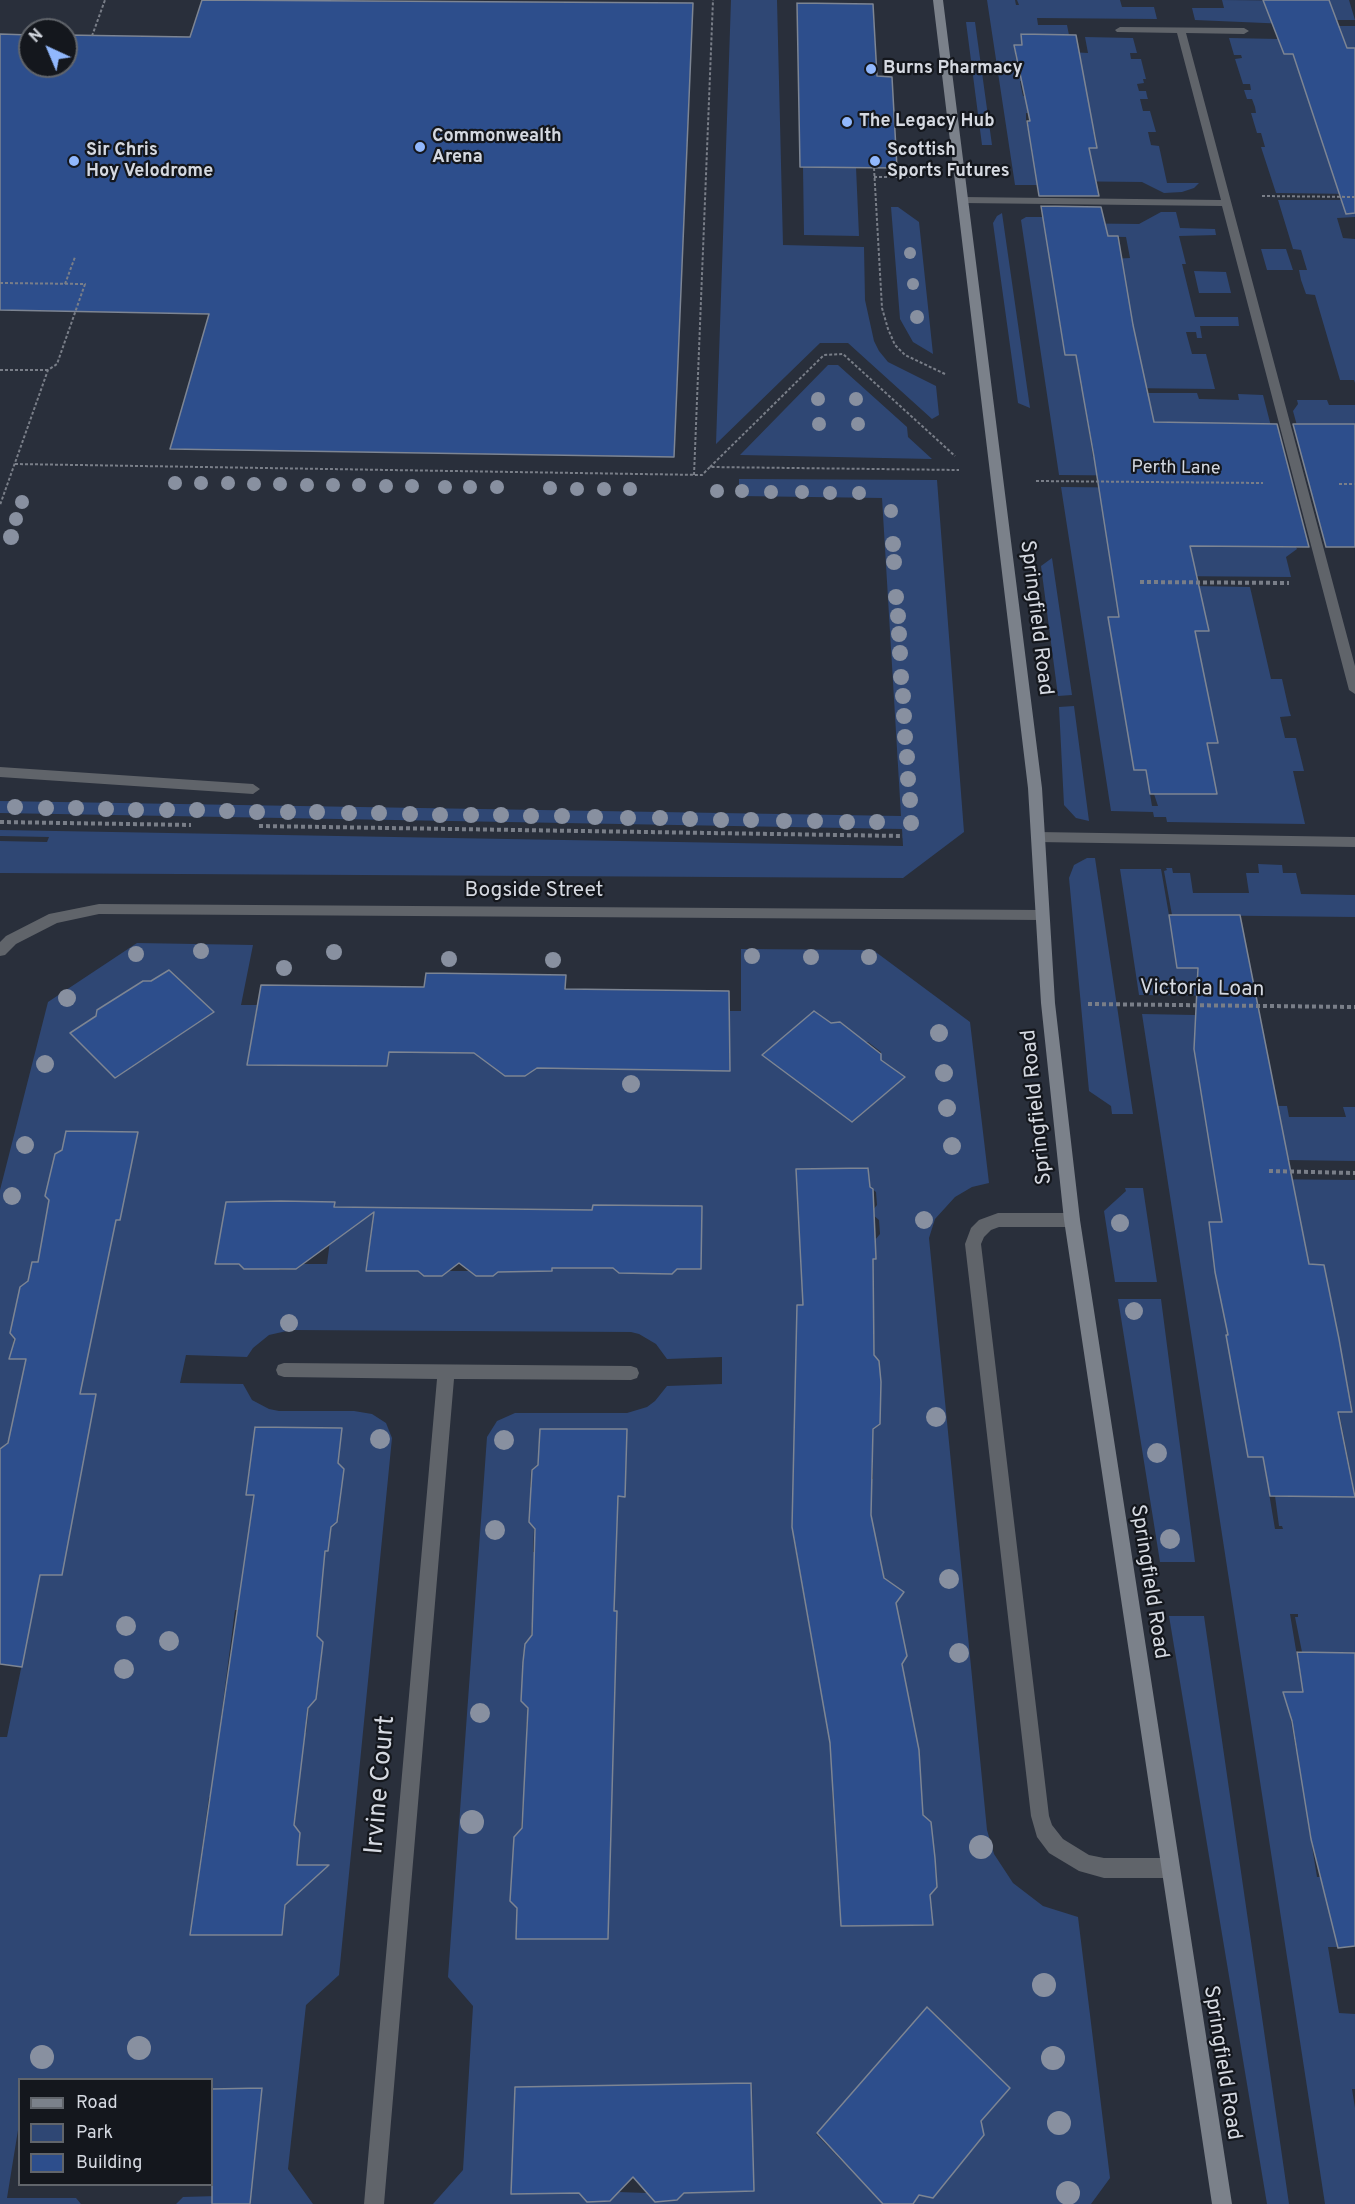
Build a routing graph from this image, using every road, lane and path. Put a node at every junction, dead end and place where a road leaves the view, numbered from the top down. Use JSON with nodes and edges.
{"nodes":[{"id":1,"x":105,"y":0,"type":"edge"},
{"id":2,"x":713,"y":0,"type":"edge"},
{"id":3,"x":938,"y":0,"type":"edge"},
{"id":4,"x":1120,"y":30,"type":"dead end"},
{"id":5,"x":1180,"y":30,"type":"junction"},
{"id":6,"x":1244,"y":31,"type":"dead end"},
{"id":7,"x":92,"y":36,"type":"dead end"},
{"id":8,"x":874,"y":168,"type":"dead end"},
{"id":9,"x":874,"y":177,"type":"junction"},
{"id":10,"x":912,"y":177,"type":"dead end"},
{"id":11,"x":1355,"y":197,"type":"edge"},
{"id":12,"x":1226,"y":200,"type":"junction"},
{"id":13,"x":963,"y":201,"type":"junction"},
{"id":14,"x":75,"y":257,"type":"dead end"},
{"id":15,"x":0,"y":283,"type":"edge"},
{"id":16,"x":65,"y":284,"type":"junction"},
{"id":17,"x":0,"y":370,"type":"edge"},
{"id":18,"x":48,"y":370,"type":"junction"},
{"id":19,"x":986,"y":393,"type":"junction"},
{"id":20,"x":15,"y":464,"type":"junction"},
{"id":21,"x":710,"y":467,"type":"junction"},
{"id":22,"x":971,"y":470,"type":"junction"},
{"id":23,"x":694,"y":475,"type":"junction"},
{"id":24,"x":996,"y":476,"type":"junction"},
{"id":25,"x":1301,"y":484,"type":"junction"},
{"id":26,"x":1355,"y":484,"type":"edge"},
{"id":27,"x":0,"y":505,"type":"edge"},
{"id":28,"x":1140,"y":582,"type":"dead end"},
{"id":29,"x":1326,"y":584,"type":"junction"},
{"id":30,"x":1355,"y":690,"type":"edge"},
{"id":31,"x":0,"y":772,"type":"edge"},
{"id":32,"x":253,"y":789,"type":"dead end"},
{"id":33,"x":0,"y":822,"type":"edge"},
{"id":34,"x":202,"y":825,"type":"dead end"},
{"id":35,"x":249,"y":826,"type":"dead end"},
{"id":36,"x":903,"y":836,"type":"dead end"},
{"id":37,"x":1038,"y":837,"type":"junction"},
{"id":38,"x":1355,"y":842,"type":"edge"},
{"id":39,"x":1042,"y":915,"type":"junction"},
{"id":40,"x":0,"y":951,"type":"edge"},
{"id":41,"x":1048,"y":1004,"type":"junction"},
{"id":42,"x":1355,"y":1007,"type":"edge"},
{"id":43,"x":1269,"y":1171,"type":"dead end"},
{"id":44,"x":1355,"y":1173,"type":"edge"},
{"id":45,"x":1072,"y":1220,"type":"junction"},
{"id":46,"x":284,"y":1370,"type":"dead end"},
{"id":47,"x":446,"y":1371,"type":"junction"},
{"id":48,"x":631,"y":1373,"type":"dead end"},
{"id":49,"x":1170,"y":1868,"type":"junction"},
{"id":50,"x":374,"y":2204,"type":"edge"},
{"id":51,"x":1222,"y":2204,"type":"edge"}],
"edges":[{"from":1,"to":7,"type":"path"},
{"from":2,"to":23,"type":"path"},
{"from":3,"to":13,"type":"street","name":"Springfield Road"},
{"from":4,"to":5,"type":"street"},
{"from":5,"to":6,"type":"street"},
{"from":5,"to":12,"type":"street"},
{"from":8,"to":9,"type":"path"},
{"from":9,"to":10,"type":"path"},
{"from":9,"to":19,"type":"path"},
{"from":11,"to":12,"type":"path"},
{"from":12,"to":13,"type":"street"},
{"from":12,"to":25,"type":"street"},
{"from":13,"to":19,"type":"street","name":"Springfield Road"},
{"from":14,"to":16,"type":"path"},
{"from":15,"to":16,"type":"path"},
{"from":16,"to":18,"type":"path"},
{"from":17,"to":18,"type":"path"},
{"from":18,"to":20,"type":"path"},
{"from":19,"to":24,"type":"street","name":"Springfield Road"},
{"from":20,"to":23,"type":"path"},
{"from":20,"to":27,"type":"path"},
{"from":21,"to":22,"type":"path","name":"Perth Lane"},
{"from":21,"to":22,"type":"path"},
{"from":21,"to":23,"type":"path"},
{"from":22,"to":24,"type":"path","name":"Perth Lane"},
{"from":24,"to":25,"type":"path","name":"Perth Lane"},
{"from":24,"to":37,"type":"street","name":"Springfield Road"},
{"from":25,"to":26,"type":"path","name":"Perth Lane"},
{"from":25,"to":29,"type":"street"},
{"from":28,"to":29,"type":"path"},
{"from":29,"to":30,"type":"street"},
{"from":31,"to":32,"type":"street"},
{"from":33,"to":34,"type":"path"},
{"from":35,"to":36,"type":"path"},
{"from":37,"to":38,"type":"street"},
{"from":37,"to":39,"type":"street","name":"Springfield Road"},
{"from":39,"to":40,"type":"street","name":"Bogside Street"},
{"from":39,"to":41,"type":"street","name":"Springfield Road"},
{"from":41,"to":42,"type":"path","name":"Victoria Loan"},
{"from":41,"to":45,"type":"street","name":"Springfield Road"},
{"from":43,"to":44,"type":"path"},
{"from":45,"to":49,"type":"street","name":"Springfield Road"},
{"from":45,"to":49,"type":"street"},
{"from":46,"to":47,"type":"street"},
{"from":47,"to":48,"type":"street"},
{"from":47,"to":50,"type":"street","name":"Irvine Court"},
{"from":49,"to":51,"type":"street","name":"Springfield Road"}]}
